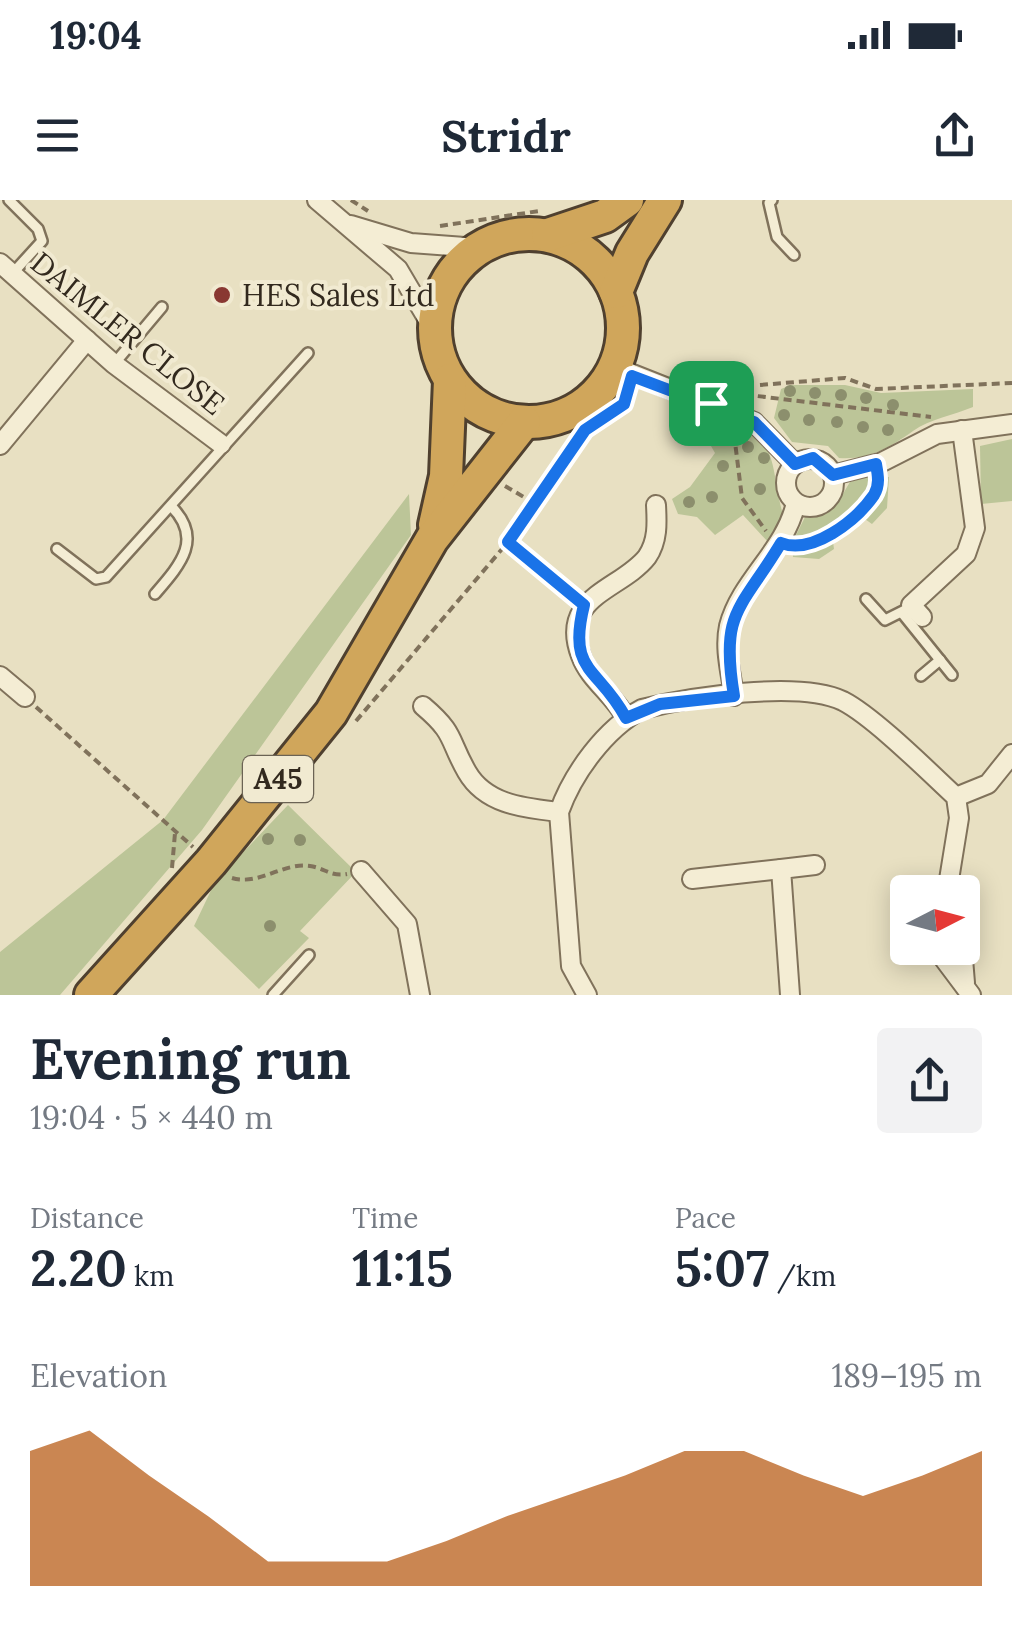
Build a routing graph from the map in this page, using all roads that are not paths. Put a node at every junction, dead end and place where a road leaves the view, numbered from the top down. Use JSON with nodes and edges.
{"nodes":[{"id":1,"x":9,"y":200,"type":"edge"},
{"id":2,"x":317,"y":200,"type":"edge"},
{"id":3,"x":626,"y":200,"type":"edge"},
{"id":4,"x":665,"y":200,"type":"edge"},
{"id":5,"x":772,"y":200,"type":"edge"},
{"id":6,"x":546,"y":223,"type":"junction"},
{"id":7,"x":346,"y":224,"type":"junction"},
{"id":8,"x":478,"y":248,"type":"junction"},
{"id":9,"x":794,"y":254,"type":"dead end"},
{"id":10,"x":6,"y":268,"type":"edge"},
{"id":11,"x":616,"y":292,"type":"junction"},
{"id":12,"x":162,"y":307,"type":"dead end"},
{"id":13,"x":434,"y":330,"type":"junction"},
{"id":14,"x":87,"y":340,"type":"junction"},
{"id":15,"x":308,"y":352,"type":"dead end"},
{"id":16,"x":114,"y":364,"type":"junction"},
{"id":17,"x":623,"y":371,"type":"junction"},
{"id":18,"x":450,"y":380,"type":"junction"},
{"id":19,"x":524,"y":422,"type":"junction"},
{"id":20,"x":1012,"y":424,"type":"edge"},
{"id":21,"x":962,"y":430,"type":"junction"},
{"id":22,"x":221,"y":444,"type":"junction"},
{"id":23,"x":0,"y":445,"type":"edge"},
{"id":24,"x":795,"y":464,"type":"junction"},
{"id":25,"x":833,"y":475,"type":"junction"},
{"id":26,"x":796,"y":503,"type":"junction"},
{"id":27,"x":656,"y":504,"type":"dead end"},
{"id":28,"x":170,"y":506,"type":"junction"},
{"id":29,"x":432,"y":539,"type":"junction"},
{"id":30,"x":57,"y":549,"type":"dead end"},
{"id":31,"x":155,"y":594,"type":"dead end"},
{"id":32,"x":866,"y":599,"type":"dead end"},
{"id":33,"x":912,"y":612,"type":"junction"},
{"id":34,"x":940,"y":660,"type":"junction"},
{"id":35,"x":952,"y":675,"type":"dead end"},
{"id":36,"x":0,"y":676,"type":"edge"},
{"id":37,"x":921,"y":676,"type":"dead end"},
{"id":38,"x":734,"y":696,"type":"junction"},
{"id":39,"x":25,"y":697,"type":"road end"},
{"id":40,"x":423,"y":706,"type":"dead end"},
{"id":41,"x":626,"y":718,"type":"junction"},
{"id":42,"x":1012,"y":754,"type":"edge"},
{"id":43,"x":956,"y":797,"type":"junction"},
{"id":44,"x":559,"y":812,"type":"junction"},
{"id":45,"x":815,"y":865,"type":"dead end"},
{"id":46,"x":781,"y":869,"type":"junction"},
{"id":47,"x":360,"y":871,"type":"road end"},
{"id":48,"x":950,"y":875,"type":"edge"},
{"id":49,"x":692,"y":879,"type":"dead end"},
{"id":50,"x":309,"y":955,"type":"dead end"},
{"id":51,"x":949,"y":965,"type":"edge"},
{"id":52,"x":104,"y":987,"type":"edge"},
{"id":53,"x":968,"y":989,"type":"edge"},
{"id":54,"x":274,"y":995,"type":"edge"},
{"id":55,"x":420,"y":995,"type":"edge"},
{"id":56,"x":587,"y":995,"type":"edge"},
{"id":57,"x":790,"y":995,"type":"edge"}],
"edges":[{"from":1,"to":10,"type":"lane"},
{"from":2,"to":7,"type":"street"},
{"from":3,"to":6,"type":"highway"},
{"from":4,"to":11,"type":"highway"},
{"from":5,"to":9,"type":"lane"},
{"from":6,"to":8,"type":"highway"},
{"from":6,"to":11,"type":"highway"},
{"from":7,"to":8,"type":"street"},
{"from":7,"to":13,"type":"street"},
{"from":8,"to":13,"type":"highway"},
{"from":10,"to":14,"type":"street","name":"DAIMLER CLOSE"},
{"from":11,"to":17,"type":"highway"},
{"from":12,"to":16,"type":"lane"},
{"from":13,"to":18,"type":"highway","number":"A45"},
{"from":14,"to":16,"type":"street","name":"DAIMLER CLOSE"},
{"from":14,"to":23,"type":"street"},
{"from":15,"to":22,"type":"lane"},
{"from":16,"to":22,"type":"street","name":"DAIMLER CLOSE"},
{"from":17,"to":19,"type":"highway"},
{"from":17,"to":24,"type":"street"},
{"from":18,"to":19,"type":"highway"},
{"from":18,"to":29,"type":"highway","number":"A45"},
{"from":19,"to":29,"type":"highway","number":"A45"},
{"from":20,"to":21,"type":"street"},
{"from":21,"to":25,"type":"street"},
{"from":21,"to":33,"type":"street"},
{"from":22,"to":28,"type":"lane"},
{"from":24,"to":25,"type":"street"},
{"from":24,"to":26,"type":"street"},
{"from":25,"to":26,"type":"street"},
{"from":26,"to":38,"type":"street"},
{"from":27,"to":41,"type":"street"},
{"from":28,"to":30,"type":"lane"},
{"from":28,"to":31,"type":"lane"},
{"from":29,"to":52,"type":"highway","number":"A45"},
{"from":32,"to":33,"type":"lane"},
{"from":33,"to":34,"type":"lane"},
{"from":34,"to":35,"type":"lane"},
{"from":34,"to":37,"type":"lane"},
{"from":36,"to":39,"type":"street"},
{"from":38,"to":41,"type":"street"},
{"from":38,"to":43,"type":"street"},
{"from":40,"to":44,"type":"street"},
{"from":41,"to":44,"type":"street"},
{"from":42,"to":43,"type":"street"},
{"from":43,"to":48,"type":"street"},
{"from":44,"to":56,"type":"street"},
{"from":45,"to":46,"type":"street"},
{"from":46,"to":49,"type":"street"},
{"from":46,"to":57,"type":"street"},
{"from":47,"to":55,"type":"street"},
{"from":50,"to":54,"type":"lane"},
{"from":51,"to":53,"type":"street"}]}
